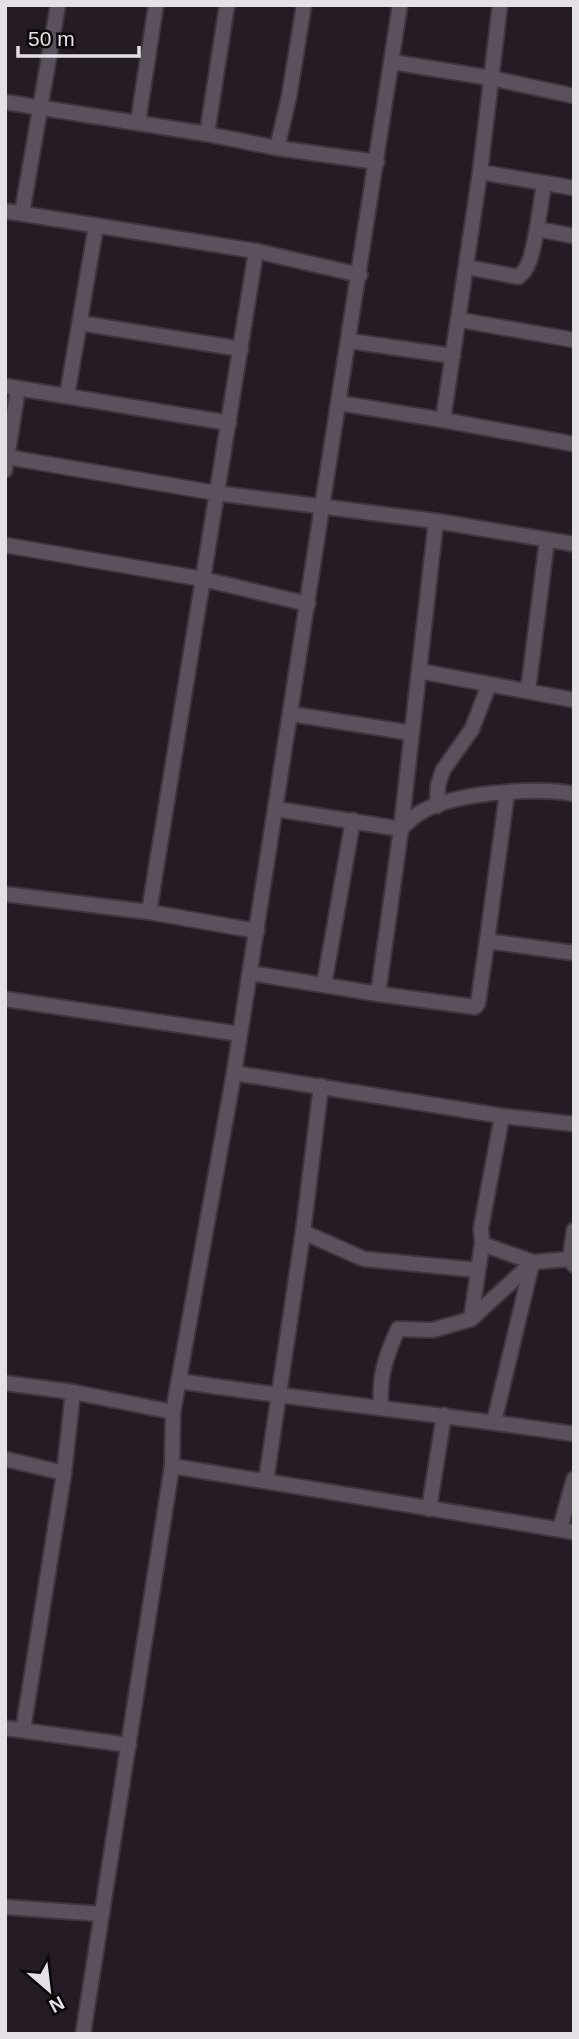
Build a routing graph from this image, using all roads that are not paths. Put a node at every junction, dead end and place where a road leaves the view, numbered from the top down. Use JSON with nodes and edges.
{"nodes":[{"id":1,"x":58,"y":5,"type":"edge"},
{"id":2,"x":156,"y":5,"type":"edge"},
{"id":3,"x":227,"y":5,"type":"edge"},
{"id":4,"x":304,"y":5,"type":"edge"},
{"id":5,"x":400,"y":5,"type":"edge"},
{"id":6,"x":500,"y":5,"type":"edge"},
{"id":7,"x":392,"y":62,"type":"junction"},
{"id":8,"x":491,"y":78,"type":"junction"},
{"id":9,"x":574,"y":96,"type":"edge"},
{"id":10,"x":5,"y":102,"type":"edge"},
{"id":11,"x":41,"y":108,"type":"junction"},
{"id":12,"x":138,"y":122,"type":"junction"},
{"id":13,"x":207,"y":134,"type":"junction"},
{"id":14,"x":277,"y":148,"type":"junction"},
{"id":15,"x":377,"y":162,"type":"junction"},
{"id":16,"x":480,"y":172,"type":"junction"},
{"id":17,"x":544,"y":183,"type":"junction"},
{"id":18,"x":574,"y":188,"type":"edge"},
{"id":19,"x":5,"y":211,"type":"edge"},
{"id":20,"x":22,"y":213,"type":"junction"},
{"id":21,"x":96,"y":226,"type":"junction"},
{"id":22,"x":537,"y":229,"type":"junction"},
{"id":23,"x":574,"y":236,"type":"edge"},
{"id":24,"x":256,"y":251,"type":"junction"},
{"id":25,"x":467,"y":267,"type":"junction"},
{"id":26,"x":360,"y":275,"type":"junction"},
{"id":27,"x":460,"y":320,"type":"junction"},
{"id":28,"x":80,"y":323,"type":"junction"},
{"id":29,"x":574,"y":340,"type":"edge"},
{"id":30,"x":350,"y":341,"type":"junction"},
{"id":31,"x":241,"y":349,"type":"junction"},
{"id":32,"x":453,"y":356,"type":"junction"},
{"id":33,"x":12,"y":387,"type":"edge"},
{"id":34,"x":67,"y":396,"type":"junction"},
{"id":35,"x":340,"y":403,"type":"junction"},
{"id":36,"x":443,"y":420,"type":"junction"},
{"id":37,"x":229,"y":423,"type":"junction"},
{"id":38,"x":574,"y":444,"type":"edge"},
{"id":39,"x":6,"y":464,"type":"edge"},
{"id":40,"x":216,"y":493,"type":"junction"},
{"id":41,"x":323,"y":508,"type":"junction"},
{"id":42,"x":436,"y":521,"type":"junction"},
{"id":43,"x":547,"y":540,"type":"junction"},
{"id":44,"x":574,"y":544,"type":"edge"},
{"id":45,"x":5,"y":545,"type":"edge"},
{"id":46,"x":204,"y":579,"type":"junction"},
{"id":47,"x":308,"y":604,"type":"junction"},
{"id":48,"x":419,"y":671,"type":"junction"},
{"id":49,"x":489,"y":685,"type":"junction"},
{"id":50,"x":528,"y":691,"type":"junction"},
{"id":51,"x":574,"y":700,"type":"edge"},
{"id":52,"x":291,"y":714,"type":"junction"},
{"id":53,"x":412,"y":733,"type":"junction"},
{"id":54,"x":507,"y":793,"type":"junction"},
{"id":55,"x":574,"y":794,"type":"edge"},
{"id":56,"x":437,"y":806,"type":"junction"},
{"id":57,"x":276,"y":809,"type":"junction"},
{"id":58,"x":353,"y":820,"type":"junction"},
{"id":59,"x":401,"y":829,"type":"junction"},
{"id":60,"x":5,"y":894,"type":"edge"},
{"id":61,"x":149,"y":912,"type":"junction"},
{"id":62,"x":257,"y":930,"type":"junction"},
{"id":63,"x":487,"y":941,"type":"junction"},
{"id":64,"x":574,"y":953,"type":"edge"},
{"id":65,"x":250,"y":973,"type":"junction"},
{"id":66,"x":324,"y":985,"type":"junction"},
{"id":67,"x":379,"y":994,"type":"junction"},
{"id":68,"x":5,"y":999,"type":"edge"},
{"id":69,"x":240,"y":1034,"type":"junction"},
{"id":70,"x":234,"y":1073,"type":"junction"},
{"id":71,"x":321,"y":1086,"type":"junction"},
{"id":72,"x":502,"y":1116,"type":"junction"},
{"id":73,"x":574,"y":1124,"type":"edge"},
{"id":74,"x":574,"y":1230,"type":"edge"},
{"id":75,"x":303,"y":1232,"type":"junction"},
{"id":76,"x":482,"y":1244,"type":"junction"},
{"id":77,"x":533,"y":1262,"type":"junction"},
{"id":78,"x":572,"y":1262,"type":"edge"},
{"id":79,"x":478,"y":1270,"type":"junction"},
{"id":80,"x":471,"y":1319,"type":"junction"},
{"id":81,"x":179,"y":1381,"type":"junction"},
{"id":82,"x":5,"y":1383,"type":"edge"},
{"id":83,"x":73,"y":1392,"type":"junction"},
{"id":84,"x":278,"y":1396,"type":"junction"},
{"id":85,"x":381,"y":1408,"type":"junction"},
{"id":86,"x":173,"y":1412,"type":"junction"},
{"id":87,"x":443,"y":1415,"type":"junction"},
{"id":88,"x":494,"y":1422,"type":"junction"},
{"id":89,"x":574,"y":1434,"type":"edge"},
{"id":90,"x":5,"y":1459,"type":"edge"},
{"id":91,"x":172,"y":1466,"type":"junction"},
{"id":92,"x":64,"y":1473,"type":"junction"},
{"id":93,"x":574,"y":1479,"type":"edge"},
{"id":94,"x":266,"y":1481,"type":"junction"},
{"id":95,"x":429,"y":1509,"type":"junction"},
{"id":96,"x":567,"y":1531,"type":"edge"},
{"id":97,"x":5,"y":1728,"type":"edge"},
{"id":98,"x":23,"y":1730,"type":"junction"},
{"id":99,"x":129,"y":1745,"type":"junction"},
{"id":100,"x":5,"y":1907,"type":"edge"},
{"id":101,"x":102,"y":1914,"type":"junction"},
{"id":102,"x":83,"y":2034,"type":"edge"}],
"edges":[{"from":1,"to":11,"type":"street"},
{"from":2,"to":12,"type":"street"},
{"from":3,"to":13,"type":"street"},
{"from":4,"to":14,"type":"street"},
{"from":5,"to":7,"type":"street"},
{"from":6,"to":8,"type":"street"},
{"from":7,"to":8,"type":"street"},
{"from":7,"to":15,"type":"street"},
{"from":8,"to":9,"type":"street"},
{"from":8,"to":16,"type":"street"},
{"from":10,"to":11,"type":"street"},
{"from":11,"to":12,"type":"street"},
{"from":11,"to":20,"type":"street"},
{"from":12,"to":13,"type":"street"},
{"from":13,"to":14,"type":"street"},
{"from":14,"to":15,"type":"street"},
{"from":15,"to":26,"type":"street"},
{"from":16,"to":17,"type":"street"},
{"from":16,"to":25,"type":"street"},
{"from":17,"to":18,"type":"street"},
{"from":17,"to":22,"type":"street"},
{"from":19,"to":20,"type":"street"},
{"from":20,"to":21,"type":"street"},
{"from":21,"to":24,"type":"street"},
{"from":21,"to":28,"type":"street"},
{"from":22,"to":23,"type":"street"},
{"from":22,"to":25,"type":"street"},
{"from":24,"to":26,"type":"street"},
{"from":24,"to":31,"type":"street"},
{"from":25,"to":27,"type":"street"},
{"from":26,"to":30,"type":"street"},
{"from":27,"to":29,"type":"street"},
{"from":27,"to":32,"type":"street"},
{"from":28,"to":31,"type":"street"},
{"from":28,"to":34,"type":"street"},
{"from":30,"to":32,"type":"street"},
{"from":30,"to":35,"type":"street"},
{"from":31,"to":37,"type":"street"},
{"from":32,"to":36,"type":"street"},
{"from":33,"to":34,"type":"street"},
{"from":33,"to":39,"type":"street"},
{"from":34,"to":37,"type":"street"},
{"from":35,"to":36,"type":"street"},
{"from":35,"to":41,"type":"street"},
{"from":36,"to":38,"type":"street"},
{"from":37,"to":40,"type":"street"},
{"from":39,"to":40,"type":"street"},
{"from":40,"to":41,"type":"street"},
{"from":40,"to":46,"type":"street"},
{"from":41,"to":42,"type":"street"},
{"from":41,"to":47,"type":"street"},
{"from":42,"to":43,"type":"street"},
{"from":42,"to":48,"type":"street"},
{"from":43,"to":44,"type":"street"},
{"from":43,"to":50,"type":"street"},
{"from":45,"to":46,"type":"street"},
{"from":46,"to":47,"type":"street"},
{"from":46,"to":61,"type":"street"},
{"from":47,"to":52,"type":"street"},
{"from":48,"to":49,"type":"street"},
{"from":48,"to":53,"type":"street"},
{"from":49,"to":50,"type":"street"},
{"from":49,"to":56,"type":"street"},
{"from":50,"to":51,"type":"street"},
{"from":52,"to":53,"type":"street"},
{"from":52,"to":57,"type":"street"},
{"from":53,"to":59,"type":"street"},
{"from":54,"to":55,"type":"street"},
{"from":54,"to":56,"type":"street"},
{"from":54,"to":63,"type":"street"},
{"from":56,"to":59,"type":"street"},
{"from":57,"to":58,"type":"street"},
{"from":57,"to":62,"type":"street"},
{"from":58,"to":59,"type":"street"},
{"from":58,"to":66,"type":"street"},
{"from":59,"to":67,"type":"street"},
{"from":60,"to":61,"type":"street"},
{"from":61,"to":62,"type":"street"},
{"from":62,"to":65,"type":"street"},
{"from":63,"to":64,"type":"street"},
{"from":63,"to":67,"type":"street"},
{"from":65,"to":66,"type":"street"},
{"from":65,"to":69,"type":"street"},
{"from":66,"to":67,"type":"street"},
{"from":68,"to":69,"type":"street"},
{"from":69,"to":70,"type":"street"},
{"from":70,"to":71,"type":"street"},
{"from":70,"to":81,"type":"street"},
{"from":71,"to":72,"type":"street"},
{"from":71,"to":75,"type":"street"},
{"from":72,"to":73,"type":"street"},
{"from":72,"to":76,"type":"street"},
{"from":74,"to":78,"type":"street"},
{"from":75,"to":79,"type":"street"},
{"from":75,"to":84,"type":"street"},
{"from":76,"to":77,"type":"street"},
{"from":76,"to":79,"type":"street"},
{"from":77,"to":78,"type":"street"},
{"from":77,"to":80,"type":"street"},
{"from":77,"to":88,"type":"street"},
{"from":79,"to":80,"type":"street"},
{"from":80,"to":85,"type":"street"},
{"from":81,"to":84,"type":"street"},
{"from":81,"to":86,"type":"street"},
{"from":82,"to":83,"type":"street"},
{"from":83,"to":86,"type":"street"},
{"from":83,"to":92,"type":"street"},
{"from":84,"to":85,"type":"street"},
{"from":84,"to":94,"type":"street"},
{"from":85,"to":87,"type":"street"},
{"from":86,"to":91,"type":"street"},
{"from":87,"to":88,"type":"street"},
{"from":87,"to":95,"type":"street"},
{"from":88,"to":89,"type":"street"},
{"from":90,"to":92,"type":"street"},
{"from":91,"to":94,"type":"street"},
{"from":91,"to":99,"type":"street"},
{"from":92,"to":98,"type":"street"},
{"from":93,"to":96,"type":"street"},
{"from":94,"to":95,"type":"street"},
{"from":95,"to":96,"type":"street"},
{"from":97,"to":98,"type":"street"},
{"from":98,"to":99,"type":"street"},
{"from":99,"to":101,"type":"street"},
{"from":100,"to":101,"type":"street"},
{"from":101,"to":102,"type":"street"}]}
